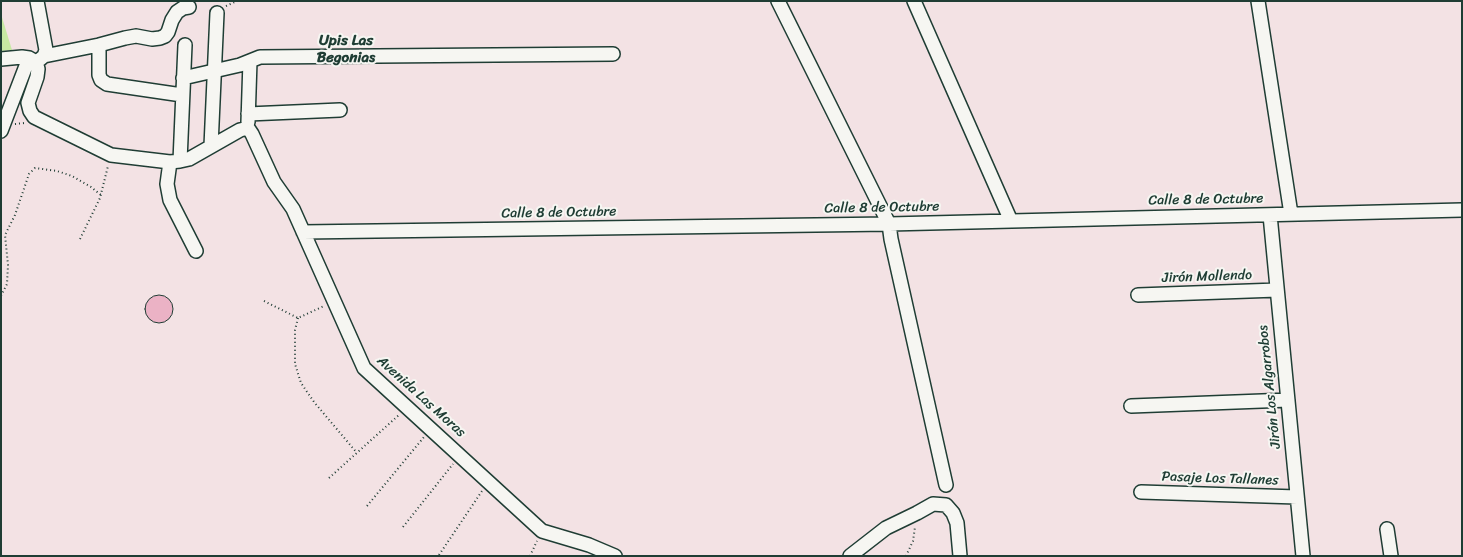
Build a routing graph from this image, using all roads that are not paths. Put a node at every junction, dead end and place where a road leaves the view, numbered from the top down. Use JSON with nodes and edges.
{"nodes":[{"id":1,"x":37,"y":1,"type":"edge"},
{"id":2,"x":778,"y":1,"type":"edge"},
{"id":3,"x":914,"y":1,"type":"edge"},
{"id":4,"x":1258,"y":1,"type":"edge"},
{"id":5,"x":189,"y":7,"type":"dead end"},
{"id":6,"x":217,"y":13,"type":"dead end"},
{"id":7,"x":99,"y":45,"type":"junction"},
{"id":8,"x":185,"y":45,"type":"dead end"},
{"id":9,"x":613,"y":54,"type":"dead end"},
{"id":10,"x":1,"y":59,"type":"edge"},
{"id":11,"x":36,"y":59,"type":"junction"},
{"id":12,"x":250,"y":61,"type":"junction"},
{"id":13,"x":215,"y":70,"type":"junction"},
{"id":14,"x":184,"y":78,"type":"junction"},
{"id":15,"x":182,"y":95,"type":"junction"},
{"id":16,"x":340,"y":110,"type":"dead end"},
{"id":17,"x":248,"y":114,"type":"junction"},
{"id":18,"x":2,"y":128,"type":"edge"},
{"id":19,"x":248,"y":128,"type":"junction"},
{"id":20,"x":211,"y":146,"type":"junction"},
{"id":21,"x":175,"y":162,"type":"junction"},
{"id":22,"x":1462,"y":210,"type":"edge"},
{"id":23,"x":1291,"y":214,"type":"junction"},
{"id":24,"x":1270,"y":215,"type":"junction"},
{"id":25,"x":1011,"y":221,"type":"junction"},
{"id":26,"x":889,"y":224,"type":"junction"},
{"id":27,"x":303,"y":232,"type":"junction"},
{"id":28,"x":196,"y":251,"type":"dead end"},
{"id":29,"x":1277,"y":290,"type":"junction"},
{"id":30,"x":1138,"y":296,"type":"dead end"},
{"id":31,"x":1288,"y":400,"type":"junction"},
{"id":32,"x":1131,"y":406,"type":"dead end"},
{"id":33,"x":946,"y":485,"type":"dead end"},
{"id":34,"x":1142,"y":492,"type":"dead end"},
{"id":35,"x":1297,"y":497,"type":"junction"},
{"id":36,"x":1387,"y":529,"type":"dead end"},
{"id":37,"x":615,"y":556,"type":"edge"},
{"id":38,"x":850,"y":556,"type":"edge"},
{"id":39,"x":960,"y":556,"type":"edge"},
{"id":40,"x":1303,"y":556,"type":"edge"},
{"id":41,"x":1391,"y":556,"type":"edge"}],
"edges":[{"from":1,"to":11,"type":"street"},
{"from":2,"to":26,"type":"street"},
{"from":3,"to":25,"type":"street"},
{"from":4,"to":23,"type":"street"},
{"from":5,"to":7,"type":"street"},
{"from":6,"to":13,"type":"street"},
{"from":7,"to":11,"type":"street"},
{"from":7,"to":15,"type":"street"},
{"from":8,"to":14,"type":"street"},
{"from":9,"to":12,"type":"street"},
{"from":10,"to":11,"type":"street"},
{"from":11,"to":18,"type":"street"},
{"from":11,"to":21,"type":"street"},
{"from":12,"to":13,"type":"street"},
{"from":12,"to":17,"type":"street"},
{"from":13,"to":14,"type":"street"},
{"from":13,"to":20,"type":"street"},
{"from":14,"to":15,"type":"street"},
{"from":15,"to":21,"type":"street"},
{"from":16,"to":17,"type":"street"},
{"from":17,"to":19,"type":"street"},
{"from":19,"to":20,"type":"street"},
{"from":19,"to":27,"type":"street","name":"Avenida Las Moras"},
{"from":20,"to":21,"type":"street"},
{"from":21,"to":28,"type":"street"},
{"from":22,"to":23,"type":"street","name":"Calle 8 de Octubre"},
{"from":23,"to":24,"type":"street","name":"Calle 8 de Octubre"},
{"from":24,"to":25,"type":"street","name":"Calle 8 de Octubre"},
{"from":24,"to":29,"type":"street","name":"Jirón Los Algarrobos"},
{"from":25,"to":26,"type":"street","name":"Calle 8 de Octubre"},
{"from":26,"to":27,"type":"street","name":"Calle 8 de Octubre"},
{"from":26,"to":33,"type":"street"},
{"from":27,"to":37,"type":"street","name":"Avenida Las Moras"},
{"from":29,"to":30,"type":"street","name":"Jirón Mollendo"},
{"from":29,"to":31,"type":"street","name":"Jirón Los Algarrobos"},
{"from":31,"to":32,"type":"street"},
{"from":31,"to":35,"type":"street","name":"Jirón Los Algarrobos"},
{"from":34,"to":35,"type":"street","name":"Pasaje Los Tallanes"},
{"from":35,"to":40,"type":"street","name":"Jirón Los Algarrobos"},
{"from":36,"to":41,"type":"street"},
{"from":38,"to":39,"type":"street"}]}
